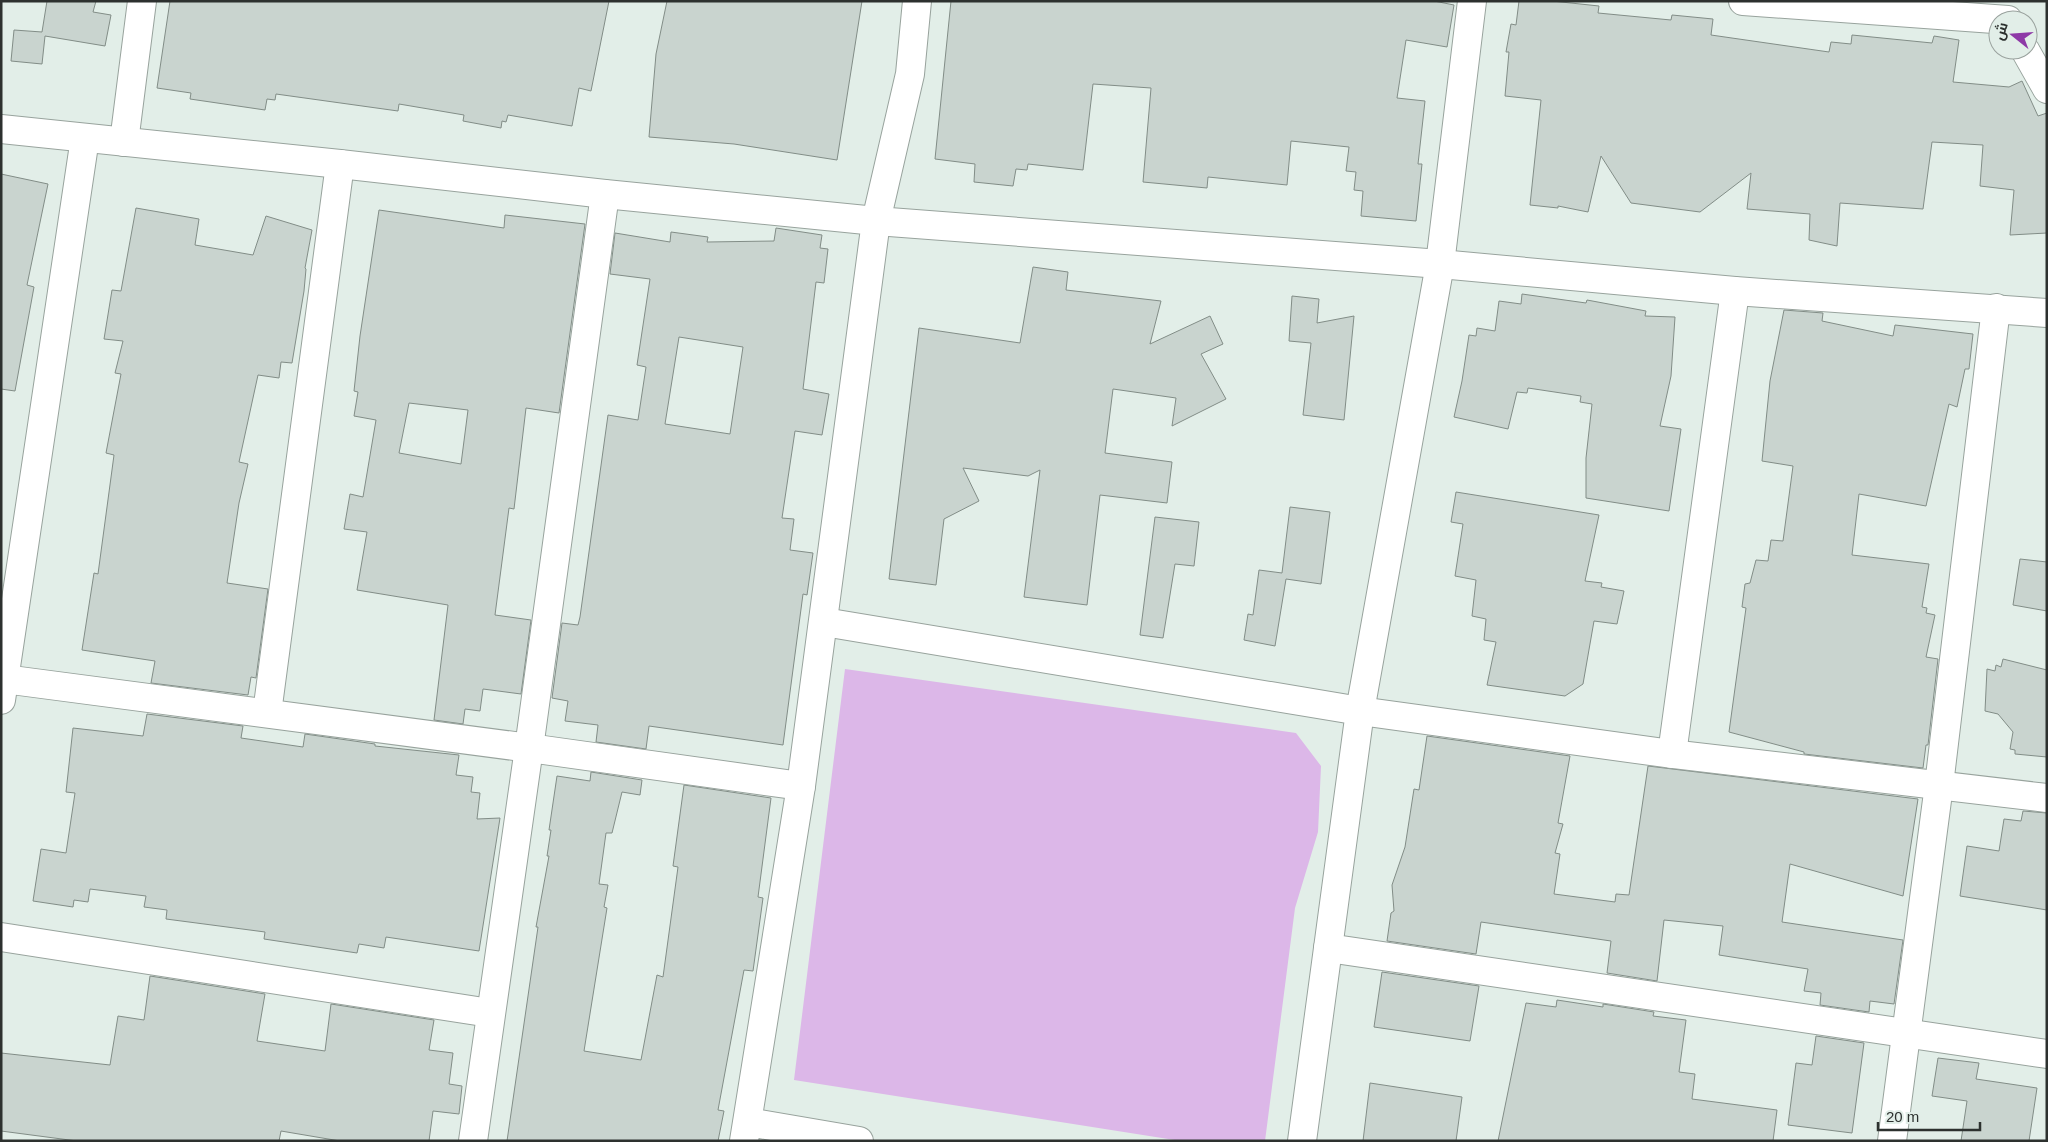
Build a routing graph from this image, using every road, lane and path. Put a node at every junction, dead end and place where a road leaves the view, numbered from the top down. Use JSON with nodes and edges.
{"nodes":[{"id":1,"x":142,"y":1,"type":"edge"},
{"id":2,"x":917,"y":1,"type":"edge"},
{"id":3,"x":1472,"y":1,"type":"edge"},
{"id":4,"x":1743,"y":1,"type":"edge"},
{"id":5,"x":1988,"y":19,"type":"edge"},
{"id":6,"x":2031,"y":60,"type":"edge"},
{"id":7,"x":2047,"y":89,"type":"edge"},
{"id":8,"x":1,"y":129,"type":"edge"},
{"id":9,"x":84,"y":138,"type":"junction"},
{"id":10,"x":124,"y":142,"type":"junction"},
{"id":11,"x":340,"y":164,"type":"junction"},
{"id":12,"x":604,"y":194,"type":"junction"},
{"id":13,"x":876,"y":221,"type":"junction"},
{"id":14,"x":1440,"y":264,"type":"junction"},
{"id":15,"x":1734,"y":291,"type":"junction"},
{"id":16,"x":1996,"y":308,"type":"junction"},
{"id":17,"x":2047,"y":313,"type":"edge"},
{"id":18,"x":824,"y":622,"type":"junction"},
{"id":19,"x":3,"y":689,"type":"edge"},
{"id":20,"x":1360,"y":711,"type":"junction"},
{"id":21,"x":267,"y":713,"type":"junction"},
{"id":22,"x":529,"y":748,"type":"junction"},
{"id":23,"x":1672,"y":754,"type":"junction"},
{"id":24,"x":801,"y":786,"type":"junction"},
{"id":25,"x":1939,"y":786,"type":"junction"},
{"id":26,"x":2047,"y":798,"type":"edge"},
{"id":27,"x":1,"y":937,"type":"edge"},
{"id":28,"x":1328,"y":948,"type":"junction"},
{"id":29,"x":490,"y":1013,"type":"junction"},
{"id":30,"x":1906,"y":1034,"type":"junction"},
{"id":31,"x":2047,"y":1054,"type":"edge"},
{"id":32,"x":746,"y":1131,"type":"edge"},
{"id":33,"x":473,"y":1141,"type":"edge"},
{"id":34,"x":859,"y":1141,"type":"edge"},
{"id":35,"x":1302,"y":1141,"type":"edge"},
{"id":36,"x":1892,"y":1141,"type":"edge"}],
"edges":[{"from":1,"to":10,"type":"street"},
{"from":2,"to":13,"type":"street"},
{"from":3,"to":14,"type":"street"},
{"from":4,"to":5,"type":"street"},
{"from":6,"to":7,"type":"street"},
{"from":8,"to":9,"type":"street"},
{"from":9,"to":10,"type":"street"},
{"from":9,"to":19,"type":"street"},
{"from":10,"to":11,"type":"street"},
{"from":11,"to":12,"type":"street"},
{"from":11,"to":21,"type":"street"},
{"from":12,"to":13,"type":"street"},
{"from":12,"to":22,"type":"street"},
{"from":13,"to":14,"type":"street"},
{"from":13,"to":18,"type":"street"},
{"from":14,"to":15,"type":"street"},
{"from":14,"to":20,"type":"street"},
{"from":15,"to":16,"type":"street"},
{"from":15,"to":23,"type":"street"},
{"from":16,"to":17,"type":"street"},
{"from":16,"to":25,"type":"street"},
{"from":18,"to":20,"type":"street"},
{"from":18,"to":24,"type":"street"},
{"from":19,"to":21,"type":"street"},
{"from":20,"to":23,"type":"street"},
{"from":20,"to":28,"type":"street"},
{"from":21,"to":22,"type":"street"},
{"from":22,"to":24,"type":"street"},
{"from":22,"to":29,"type":"street"},
{"from":23,"to":25,"type":"street"},
{"from":24,"to":32,"type":"street"},
{"from":25,"to":26,"type":"street"},
{"from":25,"to":30,"type":"street"},
{"from":27,"to":29,"type":"street"},
{"from":28,"to":30,"type":"street"},
{"from":28,"to":35,"type":"street"},
{"from":29,"to":33,"type":"street"},
{"from":30,"to":31,"type":"street"},
{"from":30,"to":36,"type":"street"},
{"from":32,"to":34,"type":"street"}]}
